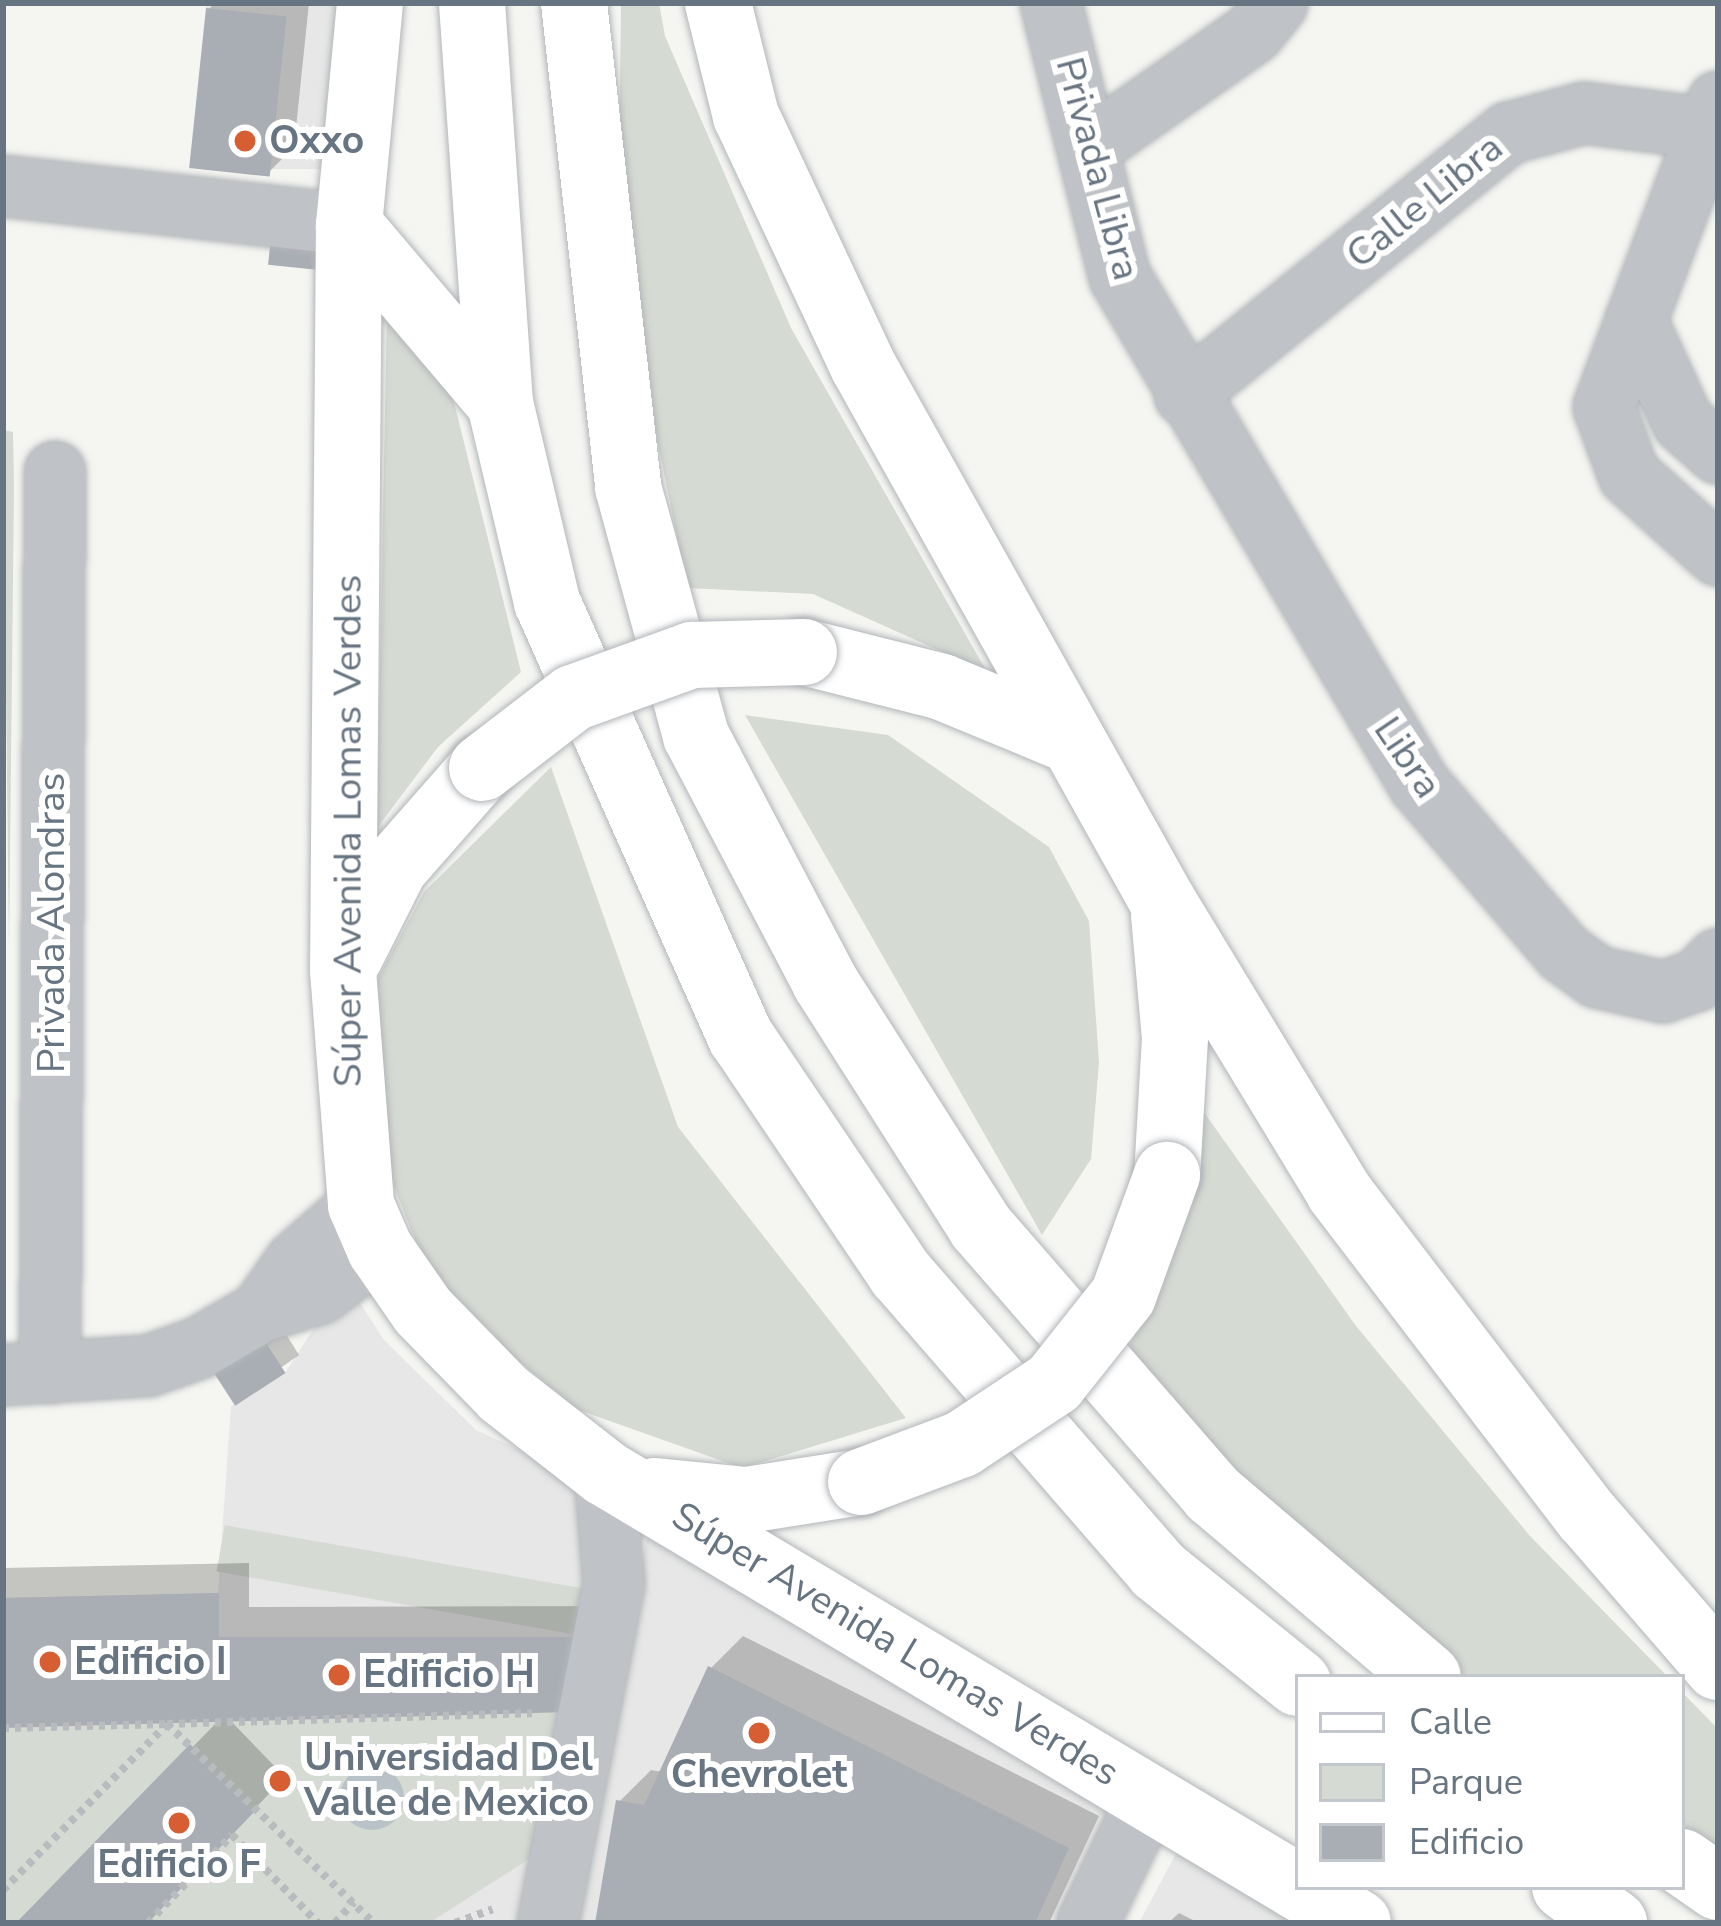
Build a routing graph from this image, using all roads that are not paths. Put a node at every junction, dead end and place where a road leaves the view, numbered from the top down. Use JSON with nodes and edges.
{"nodes":[{"id":1,"x":472,"y":3,"type":"edge"},
{"id":2,"x":574,"y":3,"type":"edge"},
{"id":3,"x":718,"y":3,"type":"edge"},
{"id":4,"x":1052,"y":3,"type":"edge"},
{"id":5,"x":1277,"y":3,"type":"edge"},
{"id":6,"x":366,"y":12,"type":"edge"},
{"id":7,"x":1712,"y":115,"type":"edge"},
{"id":8,"x":1093,"y":145,"type":"junction"},
{"id":9,"x":3,"y":186,"type":"edge"},
{"id":10,"x":349,"y":225,"type":"junction"},
{"id":11,"x":1636,"y":320,"type":"junction"},
{"id":12,"x":1185,"y":395,"type":"junction"},
{"id":13,"x":500,"y":403,"type":"junction"},
{"id":14,"x":1718,"y":453,"type":"edge"},
{"id":15,"x":55,"y":472,"type":"dead end"},
{"id":16,"x":1718,"y":555,"type":"edge"},
{"id":17,"x":1070,"y":740,"type":"junction"},
{"id":18,"x":1163,"y":902,"type":"junction"},
{"id":19,"x":1718,"y":959,"type":"edge"},
{"id":20,"x":343,"y":970,"type":"junction"},
{"id":21,"x":370,"y":1227,"type":"junction"},
{"id":22,"x":3,"y":1231,"type":"edge"},
{"id":23,"x":50,"y":1275,"type":"junction"},
{"id":24,"x":26,"y":1374,"type":"edge"},
{"id":25,"x":619,"y":1481,"type":"junction"},
{"id":26,"x":1718,"y":1667,"type":"edge"},
{"id":27,"x":1423,"y":1674,"type":"edge"},
{"id":28,"x":1295,"y":1681,"type":"edge"},
{"id":29,"x":1150,"y":1797,"type":"junction"},
{"id":30,"x":1685,"y":1864,"type":"edge"},
{"id":31,"x":1295,"y":1885,"type":"edge"},
{"id":32,"x":1718,"y":1887,"type":"edge"},
{"id":33,"x":1303,"y":1890,"type":"edge"},
{"id":34,"x":1568,"y":1890,"type":"edge"},
{"id":35,"x":547,"y":1922,"type":"edge"},
{"id":36,"x":1088,"y":1923,"type":"edge"},
{"id":37,"x":1358,"y":1923,"type":"edge"},
{"id":38,"x":1614,"y":1923,"type":"edge"}],
"edges":[{"from":1,"to":13,"type":"main road"},
{"from":2,"to":27,"type":"main road"},
{"from":3,"to":17,"type":"main road"},
{"from":4,"to":8,"type":"street","name":"Privada Libra"},
{"from":5,"to":8,"type":"street"},
{"from":6,"to":10,"type":"main road","name":"Súper Avenida Lomas Verdes"},
{"from":7,"to":11,"type":"street"},
{"from":7,"to":12,"type":"street","name":"Calle Libra"},
{"from":8,"to":12,"type":"street","name":"Privada Libra"},
{"from":9,"to":10,"type":"street"},
{"from":10,"to":13,"type":"main road"},
{"from":10,"to":20,"type":"main road","name":"Súper Avenida Lomas Verdes"},
{"from":11,"to":14,"type":"street"},
{"from":11,"to":16,"type":"street"},
{"from":12,"to":19,"type":"street","name":"Libra"},
{"from":13,"to":28,"type":"main road"},
{"from":15,"to":23,"type":"street","name":"Privada Alondras"},
{"from":17,"to":18,"type":"main road"},
{"from":17,"to":20,"type":"main road","bridge":true},
{"from":18,"to":25,"type":"main road","bridge":true},
{"from":18,"to":26,"type":"main road"},
{"from":20,"to":21,"type":"main road","name":"Súper Avenida Lomas Verdes"},
{"from":21,"to":24,"type":"street"},
{"from":21,"to":25,"type":"main road","name":"Súper Avenida Lomas Verdes"},
{"from":22,"to":23,"type":"street"},
{"from":23,"to":24,"type":"street","name":"Privada Alondras"},
{"from":25,"to":29,"type":"main road","name":"Súper Avenida Lomas Verdes"},
{"from":25,"to":35,"type":"street"},
{"from":29,"to":31,"type":"main road","name":"Súper Avenida Lomas Verdes"},
{"from":29,"to":36,"type":"street"},
{"from":30,"to":32,"type":"main road"},
{"from":33,"to":37,"type":"main road","name":"Súper Avenida Lomas Verdes"},
{"from":34,"to":38,"type":"main road"}]}
